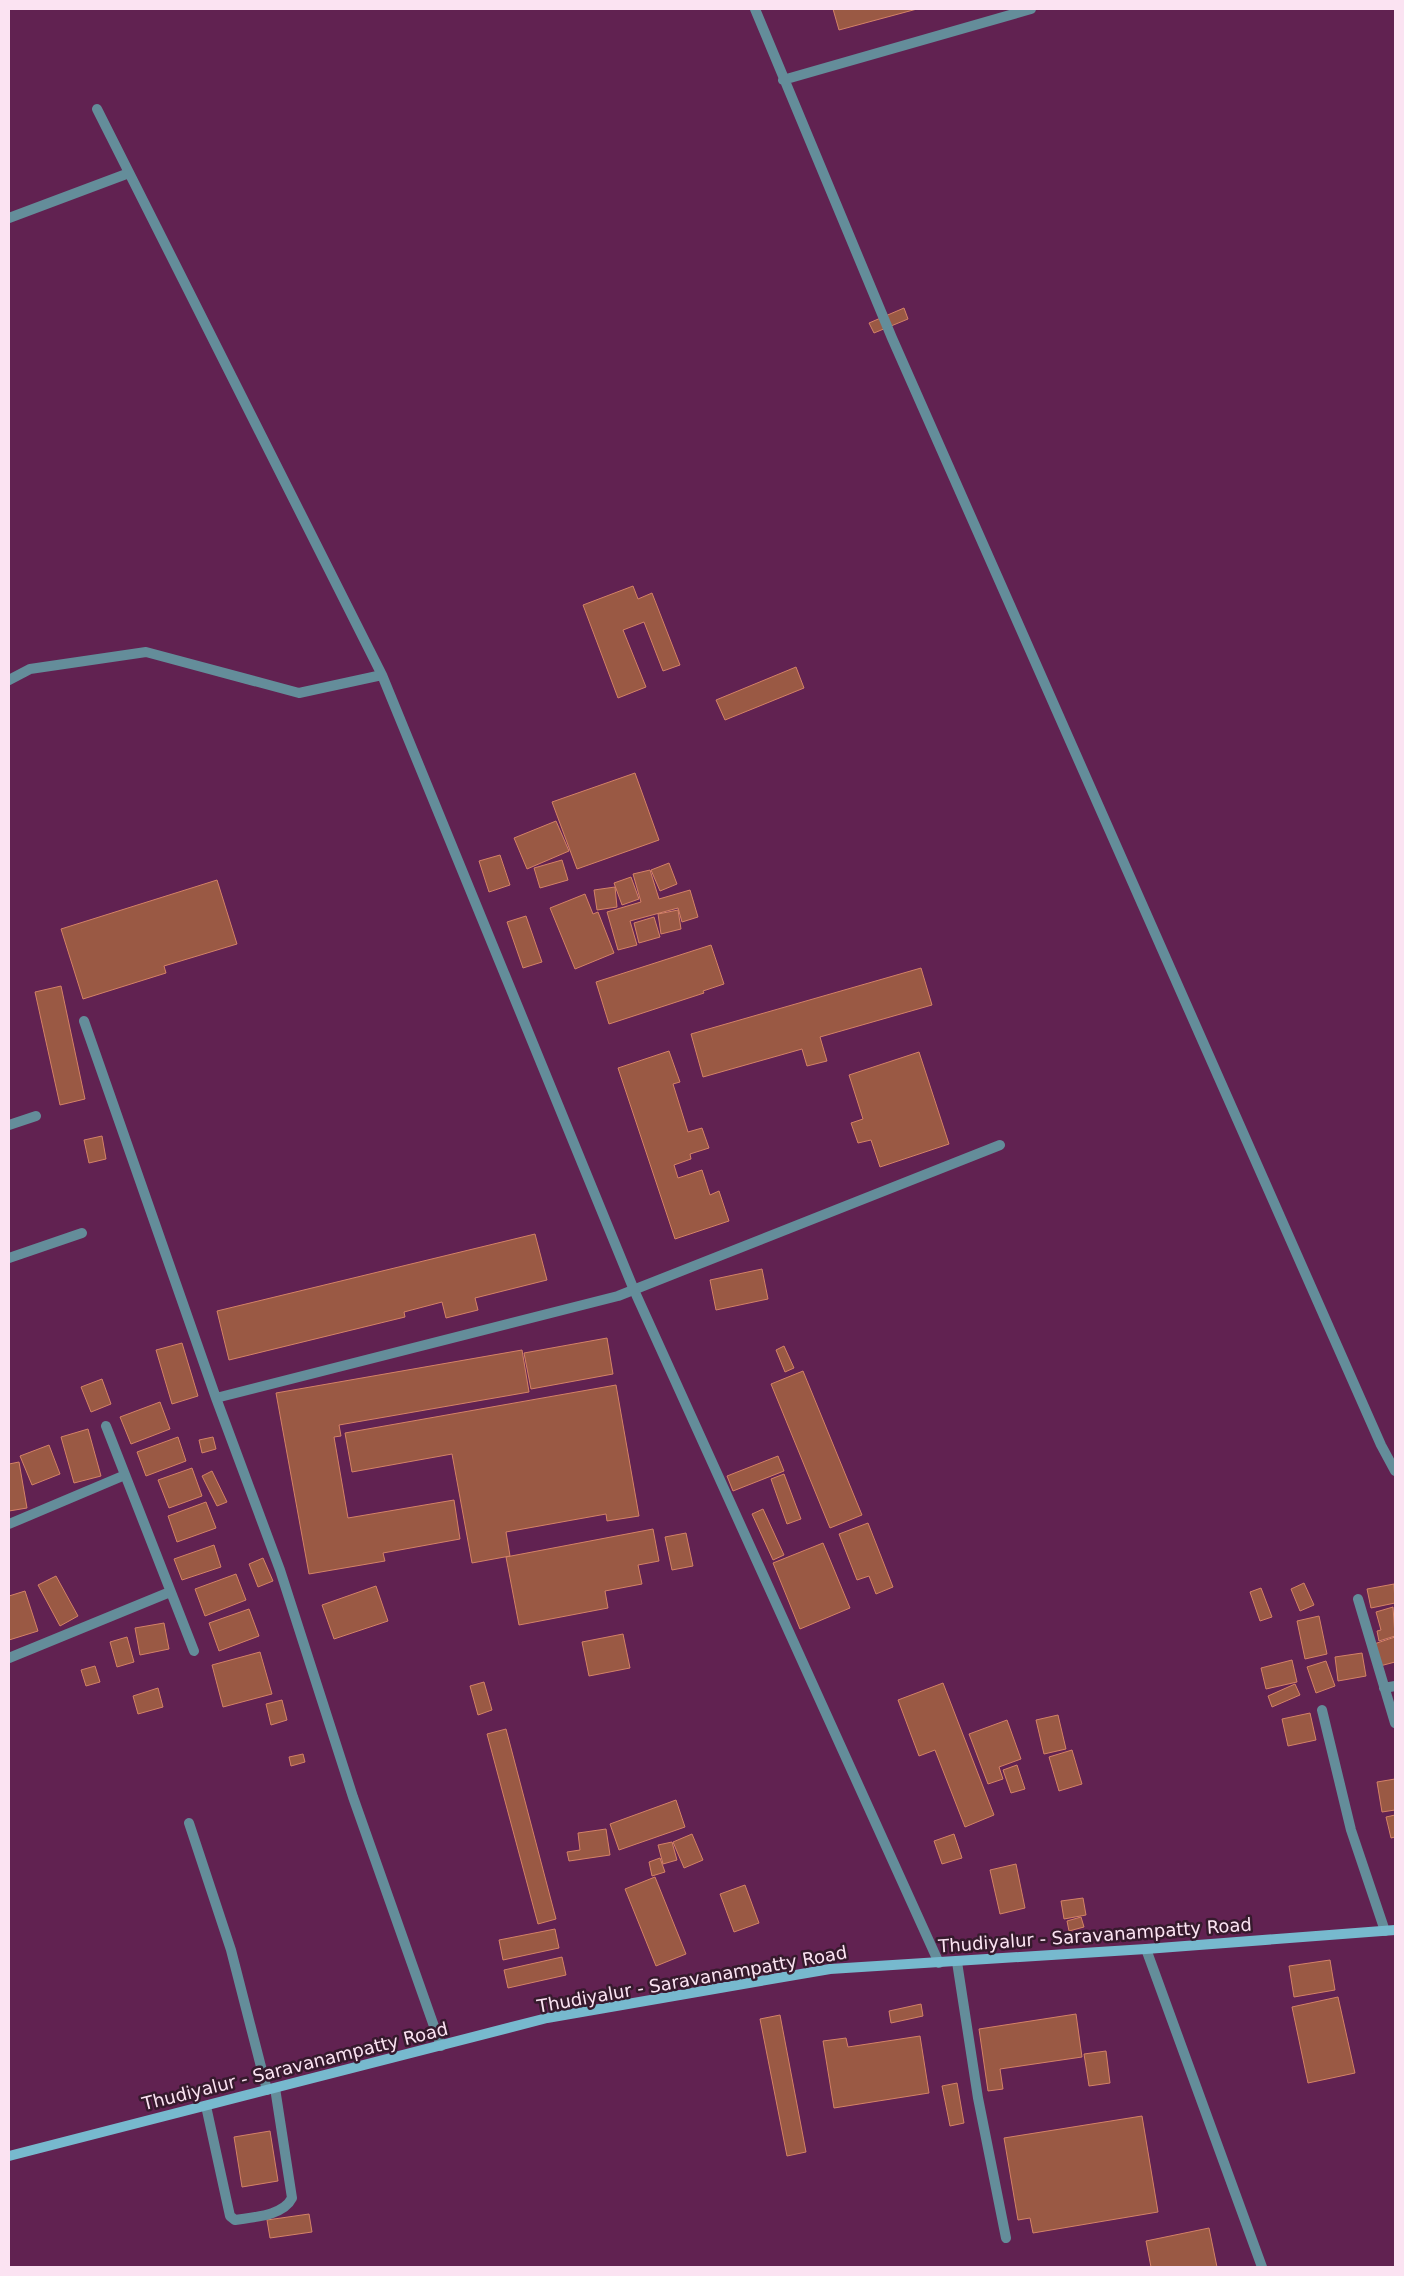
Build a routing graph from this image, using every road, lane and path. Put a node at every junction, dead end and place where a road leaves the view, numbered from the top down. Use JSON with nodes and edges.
{"nodes":[{"id":1,"x":755,"y":9,"type":"edge"},
{"id":2,"x":1031,"y":9,"type":"edge"},
{"id":3,"x":783,"y":80,"type":"junction"},
{"id":4,"x":97,"y":109,"type":"dead end"},
{"id":5,"x":129,"y":173,"type":"junction"},
{"id":6,"x":9,"y":218,"type":"edge"},
{"id":7,"x":382,"y":674,"type":"junction"},
{"id":8,"x":9,"y":680,"type":"edge"},
{"id":9,"x":84,"y":1021,"type":"dead end"},
{"id":10,"x":36,"y":1116,"type":"dead end"},
{"id":11,"x":9,"y":1125,"type":"edge"},
{"id":12,"x":1000,"y":1145,"type":"dead end"},
{"id":13,"x":82,"y":1233,"type":"dead end"},
{"id":14,"x":9,"y":1258,"type":"edge"},
{"id":15,"x":634,"y":1290,"type":"junction"},
{"id":16,"x":216,"y":1398,"type":"junction"},
{"id":17,"x":106,"y":1426,"type":"dead end"},
{"id":18,"x":1395,"y":1471,"type":"edge"},
{"id":19,"x":125,"y":1476,"type":"junction"},
{"id":20,"x":9,"y":1524,"type":"edge"},
{"id":21,"x":170,"y":1592,"type":"junction"},
{"id":22,"x":1358,"y":1599,"type":"dead end"},
{"id":23,"x":194,"y":1651,"type":"dead end"},
{"id":24,"x":9,"y":1658,"type":"edge"},
{"id":25,"x":1395,"y":1686,"type":"edge"},
{"id":26,"x":1384,"y":1688,"type":"junction"},
{"id":27,"x":1322,"y":1710,"type":"dead end"},
{"id":28,"x":1395,"y":1723,"type":"edge"},
{"id":29,"x":189,"y":1823,"type":"dead end"},
{"id":30,"x":1390,"y":1930,"type":"edge"},
{"id":31,"x":1146,"y":1949,"type":"junction"},
{"id":32,"x":957,"y":1962,"type":"junction"},
{"id":33,"x":939,"y":1963,"type":"junction"},
{"id":34,"x":442,"y":2046,"type":"junction"},
{"id":35,"x":271,"y":2089,"type":"junction"},
{"id":36,"x":206,"y":2106,"type":"junction"},
{"id":37,"x":9,"y":2156,"type":"edge"},
{"id":38,"x":1006,"y":2238,"type":"dead end"},
{"id":39,"x":1262,"y":2267,"type":"edge"}],
"edges":[{"from":1,"to":3,"type":"street"},
{"from":2,"to":3,"type":"street"},
{"from":3,"to":18,"type":"street"},
{"from":4,"to":5,"type":"street"},
{"from":5,"to":6,"type":"street"},
{"from":5,"to":7,"type":"street"},
{"from":7,"to":8,"type":"street"},
{"from":7,"to":15,"type":"street"},
{"from":9,"to":16,"type":"street"},
{"from":10,"to":11,"type":"street"},
{"from":12,"to":15,"type":"street"},
{"from":13,"to":14,"type":"street"},
{"from":15,"to":16,"type":"street"},
{"from":15,"to":33,"type":"street"},
{"from":16,"to":34,"type":"street"},
{"from":17,"to":19,"type":"street"},
{"from":19,"to":20,"type":"street"},
{"from":19,"to":21,"type":"street"},
{"from":21,"to":23,"type":"street"},
{"from":21,"to":24,"type":"street"},
{"from":22,"to":26,"type":"street"},
{"from":25,"to":26,"type":"street"},
{"from":26,"to":28,"type":"street"},
{"from":27,"to":30,"type":"street"},
{"from":29,"to":35,"type":"street"},
{"from":30,"to":31,"type":"main road","name":"Thudiyalur - Saravanampatty Road"},
{"from":31,"to":32,"type":"main road","name":"Thudiyalur - Saravanampatty Road"},
{"from":31,"to":39,"type":"street"},
{"from":32,"to":33,"type":"main road","name":"Thudiyalur - Saravanampatty Road"},
{"from":32,"to":38,"type":"street"},
{"from":33,"to":34,"type":"main road","name":"Thudiyalur - Saravanampatty Road"},
{"from":34,"to":35,"type":"main road","name":"Thudiyalur - Saravanampatty Road"},
{"from":35,"to":36,"type":"main road","name":"Thudiyalur - Saravanampatty Road"},
{"from":35,"to":36,"type":"street"},
{"from":36,"to":37,"type":"main road","name":"Thudiyalur - Saravanampatty Road"}]}
